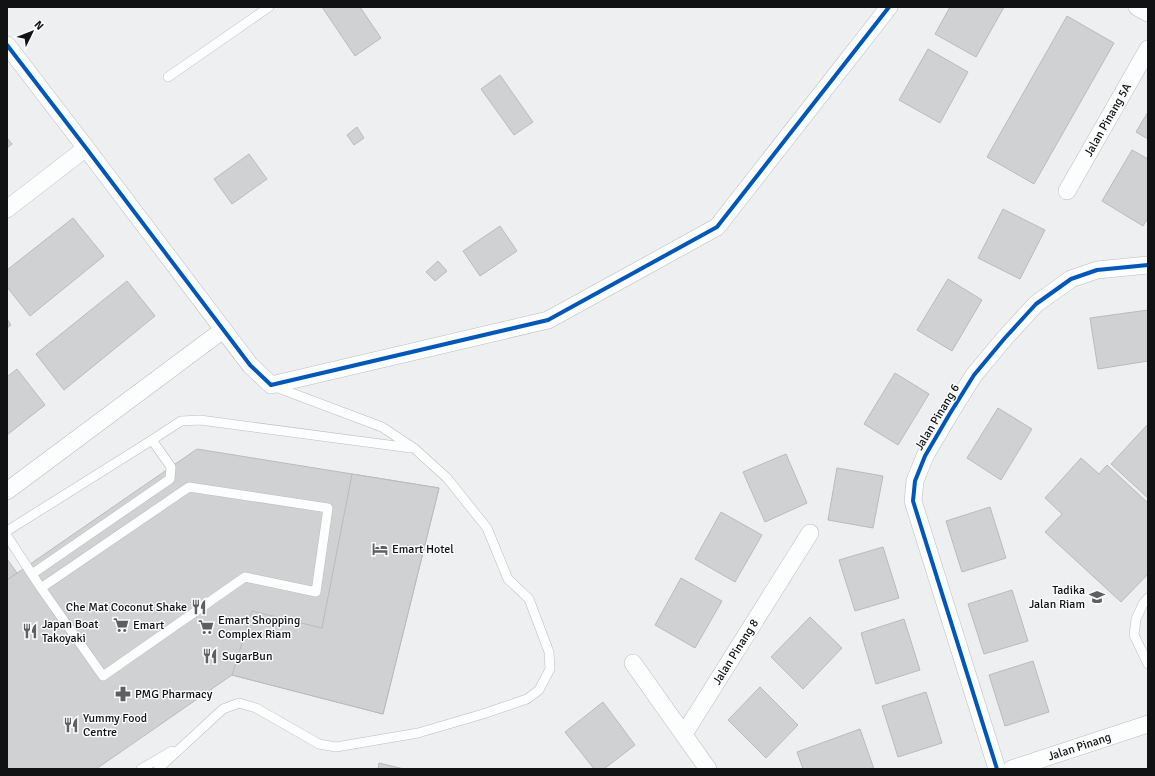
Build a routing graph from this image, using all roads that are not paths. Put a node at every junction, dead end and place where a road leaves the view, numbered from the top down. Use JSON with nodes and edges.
{"nodes":[{"id":1,"x":269,"y":7,"type":"edge"},
{"id":2,"x":890,"y":7,"type":"edge"},
{"id":3,"x":1137,"y":7,"type":"edge"},
{"id":4,"x":1148,"y":13,"type":"edge"},
{"id":5,"x":7,"y":45,"type":"edge"},
{"id":6,"x":1148,"y":48,"type":"edge"},
{"id":7,"x":168,"y":77,"type":"dead end"},
{"id":8,"x":86,"y":148,"type":"junction"},
{"id":9,"x":1067,"y":191,"type":"dead end"},
{"id":10,"x":7,"y":209,"type":"edge"},
{"id":11,"x":1148,"y":265,"type":"edge"},
{"id":12,"x":223,"y":330,"type":"junction"},
{"id":13,"x":271,"y":385,"type":"junction"},
{"id":14,"x":152,"y":440,"type":"junction"},
{"id":15,"x":415,"y":449,"type":"junction"},
{"id":16,"x":7,"y":491,"type":"edge"},
{"id":17,"x":7,"y":530,"type":"edge"},
{"id":18,"x":810,"y":533,"type":"dead end"},
{"id":19,"x":7,"y":536,"type":"edge"},
{"id":20,"x":32,"y":574,"type":"junction"},
{"id":21,"x":41,"y":588,"type":"junction"},
{"id":22,"x":1148,"y":598,"type":"edge"},
{"id":23,"x":633,"y":663,"type":"dead end"},
{"id":24,"x":1148,"y":663,"type":"edge"},
{"id":25,"x":1148,"y":724,"type":"edge"},
{"id":26,"x":684,"y":734,"type":"junction"},
{"id":27,"x":189,"y":741,"type":"junction"},
{"id":28,"x":141,"y":769,"type":"edge"},
{"id":29,"x":158,"y":769,"type":"edge"},
{"id":30,"x":708,"y":769,"type":"edge"},
{"id":31,"x":997,"y":769,"type":"edge"},
{"id":32,"x":1011,"y":769,"type":"edge"}],
"edges":[{"from":1,"to":7,"type":"lane"},
{"from":2,"to":13,"type":"street"},
{"from":3,"to":4,"type":"street"},
{"from":5,"to":8,"type":"street"},
{"from":6,"to":9,"type":"street","name":"Jalan Pinang 5A"},
{"from":8,"to":10,"type":"street"},
{"from":8,"to":12,"type":"street"},
{"from":11,"to":31,"type":"street","name":"Jalan Pinang 6"},
{"from":12,"to":13,"type":"street"},
{"from":12,"to":16,"type":"street"},
{"from":13,"to":15,"type":"lane"},
{"from":14,"to":15,"type":"lane"},
{"from":14,"to":17,"type":"lane"},
{"from":14,"to":20,"type":"lane"},
{"from":15,"to":27,"type":"lane"},
{"from":18,"to":26,"type":"street","name":"Jalan Pinang 8"},
{"from":19,"to":20,"type":"lane"},
{"from":20,"to":21,"type":"lane"},
{"from":21,"to":21,"type":"lane"},
{"from":22,"to":24,"type":"lane"},
{"from":23,"to":26,"type":"street"},
{"from":25,"to":32,"type":"street","name":"Jalan Pinang"},
{"from":26,"to":30,"type":"street"},
{"from":27,"to":28,"type":"lane"},
{"from":27,"to":29,"type":"lane"}]}
